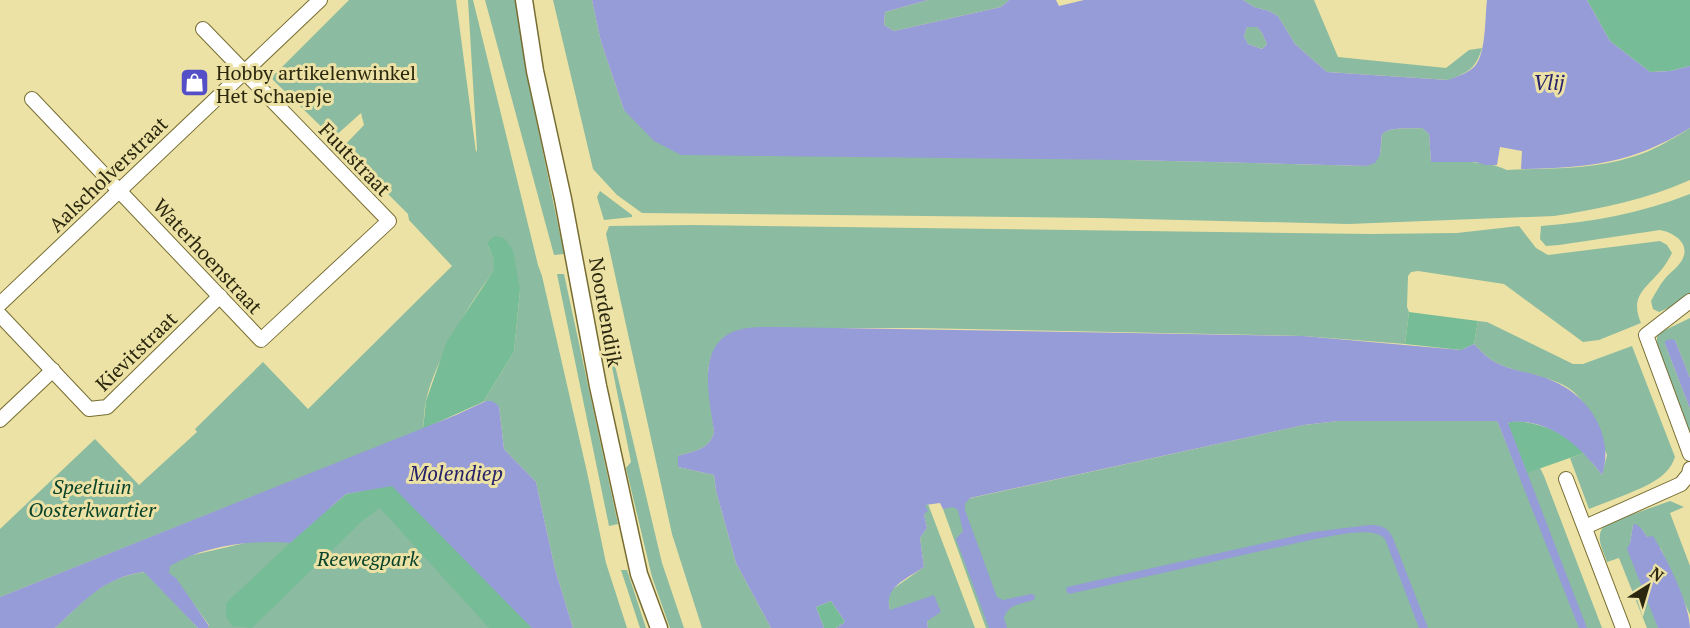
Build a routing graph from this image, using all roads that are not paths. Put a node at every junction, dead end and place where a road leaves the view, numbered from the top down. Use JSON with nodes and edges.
{"nodes":[{"id":1,"x":320,"y":0,"type":"edge"},
{"id":2,"x":524,"y":0,"type":"edge"},
{"id":3,"x":203,"y":29,"type":"dead end"},
{"id":4,"x":244,"y":72,"type":"junction"},
{"id":5,"x":32,"y":99,"type":"dead end"},
{"id":6,"x":119,"y":191,"type":"junction"},
{"id":7,"x":389,"y":221,"type":"joint"},
{"id":8,"x":220,"y":296,"type":"junction"},
{"id":9,"x":1690,"y":302,"type":"edge"},
{"id":10,"x":0,"y":304,"type":"edge"},
{"id":11,"x":0,"y":315,"type":"edge"},
{"id":12,"x":53,"y":370,"type":"junction"},
{"id":13,"x":0,"y":420,"type":"edge"},
{"id":14,"x":1690,"y":454,"type":"edge"},
{"id":15,"x":1690,"y":469,"type":"edge"},
{"id":16,"x":1566,"y":479,"type":"dead end"},
{"id":17,"x":1585,"y":527,"type":"junction"},
{"id":18,"x":659,"y":628,"type":"edge"},
{"id":19,"x":1623,"y":628,"type":"edge"}],
"edges":[{"from":1,"to":4,"type":"street","name":"Aalscholverstraat"},
{"from":2,"to":18,"type":"street","name":"Noordendijk"},
{"from":3,"to":4,"type":"street"},
{"from":4,"to":6,"type":"street","name":"Aalscholverstraat"},
{"from":4,"to":7,"type":"street","name":"Fuutstraat"},
{"from":5,"to":6,"type":"street","name":"Waterhoenstraat"},
{"from":6,"to":8,"type":"street","name":"Waterhoenstraat"},
{"from":6,"to":10,"type":"street","name":"Aalscholverstraat"},
{"from":7,"to":8,"type":"street","name":"Waterhoenstraat"},
{"from":8,"to":12,"type":"street","name":"Kievitstraat"},
{"from":9,"to":14,"type":"street"},
{"from":11,"to":12,"type":"street","name":"Kievitstraat"},
{"from":12,"to":13,"type":"street"},
{"from":15,"to":17,"type":"street"},
{"from":16,"to":17,"type":"street"},
{"from":17,"to":19,"type":"street"}]}
